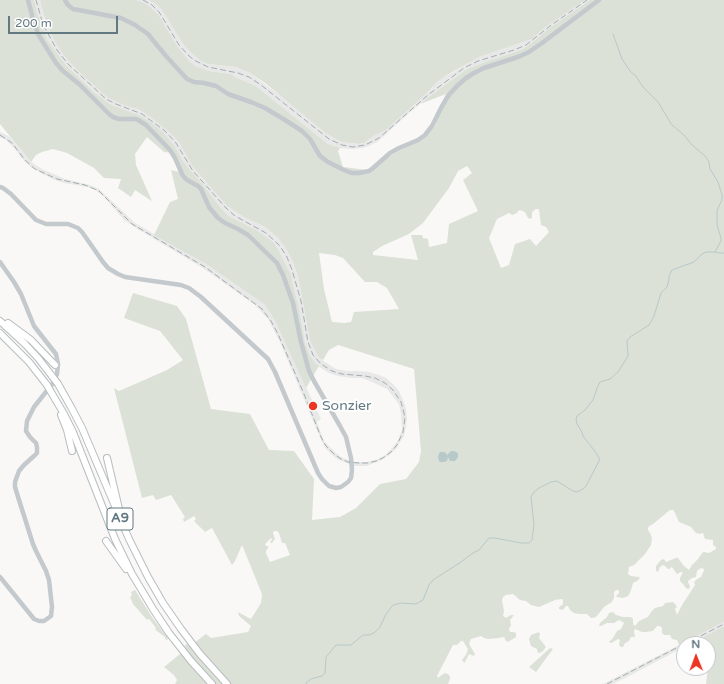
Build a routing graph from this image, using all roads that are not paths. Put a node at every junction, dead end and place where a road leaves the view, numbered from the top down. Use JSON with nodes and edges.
{"nodes":[{"id":1,"x":28,"y":0,"type":"edge"},
{"id":2,"x":65,"y":0,"type":"edge"},
{"id":3,"x":599,"y":0,"type":"edge"},
{"id":4,"x":0,"y":187,"type":"edge"},
{"id":5,"x":0,"y":262,"type":"edge"},
{"id":6,"x":0,"y":320,"type":"edge"},
{"id":7,"x":0,"y":333,"type":"edge"},
{"id":8,"x":54,"y":365,"type":"dead end"},
{"id":9,"x":50,"y":391,"type":"junction"},
{"id":10,"x":72,"y":451,"type":"dead end"},
{"id":11,"x":107,"y":458,"type":"dead end"},
{"id":12,"x":124,"y":528,"type":"junction"},
{"id":13,"x":106,"y":541,"type":"dead end"},
{"id":14,"x":0,"y":577,"type":"edge"},
{"id":15,"x":143,"y":594,"type":"junction"},
{"id":16,"x":212,"y":684,"type":"edge"},
{"id":17,"x":227,"y":684,"type":"edge"}],
"edges":[{"from":1,"to":4,"type":"street"},
{"from":2,"to":3,"type":"street"},
{"from":5,"to":9,"type":"street"},
{"from":6,"to":8,"type":"highway"},
{"from":6,"to":12,"type":"highway","number":"A9","bridge":true},
{"from":7,"to":9,"type":"highway","number":"A9"},
{"from":9,"to":10,"type":"highway"},
{"from":9,"to":14,"type":"street"},
{"from":9,"to":15,"type":"highway","number":"A9"},
{"from":11,"to":12,"type":"highway"},
{"from":12,"to":17,"type":"highway","number":"A9"},
{"from":13,"to":15,"type":"highway"},
{"from":15,"to":16,"type":"highway","number":"A9"}]}
